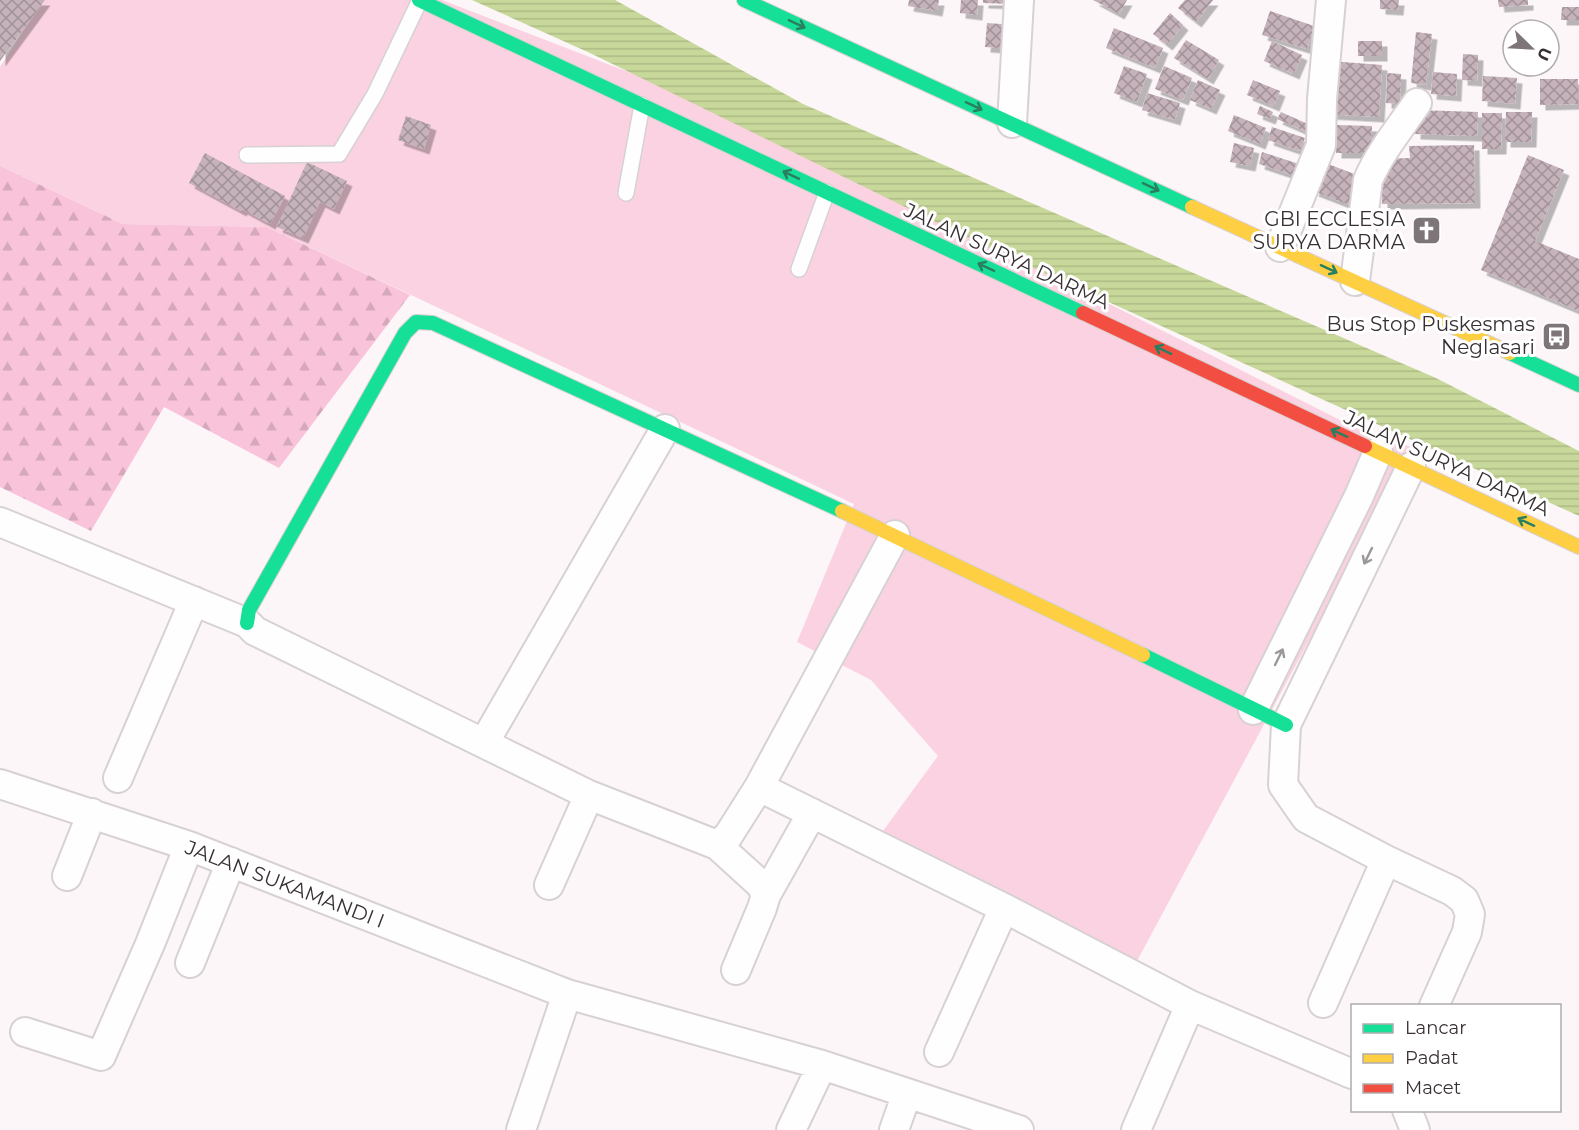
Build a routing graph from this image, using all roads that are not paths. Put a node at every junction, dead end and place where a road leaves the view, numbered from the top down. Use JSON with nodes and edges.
{"nodes":[{"id":1,"x":419,"y":0,"type":"edge"},
{"id":2,"x":744,"y":0,"type":"edge"},
{"id":3,"x":1019,"y":0,"type":"edge"},
{"id":4,"x":1331,"y":0,"type":"edge"},
{"id":5,"x":1417,"y":103,"type":"dead end"},
{"id":6,"x":642,"y":105,"type":"junction"},
{"id":7,"x":1012,"y":123,"type":"junction"},
{"id":8,"x":247,"y":155,"type":"dead end"},
{"id":9,"x":827,"y":192,"type":"junction"},
{"id":10,"x":626,"y":193,"type":"dead end"},
{"id":11,"x":1280,"y":247,"type":"junction"},
{"id":12,"x":798,"y":270,"type":"dead end"},
{"id":13,"x":1355,"y":281,"type":"junction"},
{"id":14,"x":1579,"y":385,"type":"edge"},
{"id":15,"x":665,"y":429,"type":"junction"},
{"id":16,"x":1378,"y":452,"type":"junction"},
{"id":17,"x":1411,"y":467,"type":"junction"},
{"id":18,"x":0,"y":522,"type":"edge"},
{"id":19,"x":895,"y":535,"type":"junction"},
{"id":20,"x":1579,"y":547,"type":"edge"},
{"id":21,"x":194,"y":601,"type":"junction"},
{"id":22,"x":247,"y":623,"type":"junction"},
{"id":23,"x":1253,"y":710,"type":"junction"},
{"id":24,"x":1286,"y":725,"type":"junction"},
{"id":25,"x":484,"y":743,"type":"junction"},
{"id":26,"x":118,"y":778,"type":"dead end"},
{"id":27,"x":0,"y":784,"type":"edge"},
{"id":28,"x":759,"y":787,"type":"junction"},
{"id":29,"x":589,"y":795,"type":"junction"},
{"id":30,"x":92,"y":813,"type":"junction"},
{"id":31,"x":812,"y":813,"type":"junction"},
{"id":32,"x":717,"y":845,"type":"junction"},
{"id":33,"x":189,"y":846,"type":"junction"},
{"id":34,"x":1386,"y":860,"type":"junction"},
{"id":35,"x":231,"y":862,"type":"junction"},
{"id":36,"x":67,"y":876,"type":"dead end"},
{"id":37,"x":549,"y":885,"type":"dead end"},
{"id":38,"x":766,"y":895,"type":"junction"},
{"id":39,"x":1004,"y":908,"type":"junction"},
{"id":40,"x":190,"y":963,"type":"dead end"},
{"id":41,"x":736,"y":970,"type":"dead end"},
{"id":42,"x":567,"y":994,"type":"junction"},
{"id":43,"x":1323,"y":1003,"type":"dead end"},
{"id":44,"x":1434,"y":1004,"type":"edge"},
{"id":45,"x":1190,"y":1005,"type":"junction"},
{"id":46,"x":25,"y":1032,"type":"dead end"},
{"id":47,"x":939,"y":1052,"type":"dead end"},
{"id":48,"x":822,"y":1065,"type":"junction"},
{"id":49,"x":1351,"y":1073,"type":"edge"},
{"id":50,"x":907,"y":1093,"type":"junction"},
{"id":51,"x":1408,"y":1112,"type":"edge"},
{"id":52,"x":1005,"y":1128,"type":"edge"},
{"id":53,"x":521,"y":1130,"type":"edge"},
{"id":54,"x":791,"y":1130,"type":"edge"},
{"id":55,"x":894,"y":1130,"type":"edge"},
{"id":56,"x":1136,"y":1130,"type":"edge"},
{"id":57,"x":1415,"y":1130,"type":"edge"}],
"edges":[{"from":1,"to":6,"type":"main road","name":"JALAN SURYA DARMA"},
{"from":1,"to":8,"type":"lane"},
{"from":2,"to":7,"type":"main road","one_way":true},
{"from":3,"to":7,"type":"street"},
{"from":4,"to":11,"type":"street"},
{"from":5,"to":13,"type":"street"},
{"from":9,"to":6,"type":"main road","name":"JALAN SURYA DARMA","one_way":true},
{"from":6,"to":10,"type":"lane"},
{"from":7,"to":11,"type":"main road","one_way":true},
{"from":9,"to":12,"type":"lane"},
{"from":16,"to":9,"type":"main road","name":"JALAN SURYA DARMA","one_way":true},
{"from":11,"to":13,"type":"main road","one_way":true},
{"from":13,"to":14,"type":"main road"},
{"from":15,"to":19,"type":"main road"},
{"from":15,"to":22,"type":"main road"},
{"from":15,"to":25,"type":"street"},
{"from":16,"to":17,"type":"main road","name":"JALAN SURYA DARMA"},
{"from":23,"to":16,"type":"street","one_way":true},
{"from":20,"to":17,"type":"main road","name":"JALAN SURYA DARMA","one_way":true},
{"from":17,"to":24,"type":"street","one_way":true},
{"from":18,"to":21,"type":"street"},
{"from":19,"to":23,"type":"main road"},
{"from":19,"to":28,"type":"street"},
{"from":21,"to":22,"type":"street"},
{"from":21,"to":26,"type":"street"},
{"from":22,"to":25,"type":"street"},
{"from":23,"to":24,"type":"main road"},
{"from":24,"to":34,"type":"street"},
{"from":25,"to":29,"type":"street"},
{"from":27,"to":30,"type":"street","name":"JALAN SUKAMANDI I"},
{"from":28,"to":31,"type":"street"},
{"from":28,"to":32,"type":"street"},
{"from":29,"to":32,"type":"street"},
{"from":29,"to":37,"type":"street"},
{"from":30,"to":33,"type":"street","name":"JALAN SUKAMANDI I"},
{"from":30,"to":36,"type":"street"},
{"from":31,"to":38,"type":"street"},
{"from":31,"to":39,"type":"street"},
{"from":32,"to":38,"type":"street"},
{"from":33,"to":35,"type":"street","name":"JALAN SUKAMANDI I"},
{"from":33,"to":46,"type":"street"},
{"from":34,"to":43,"type":"street"},
{"from":34,"to":44,"type":"street"},
{"from":35,"to":40,"type":"street"},
{"from":35,"to":42,"type":"street","name":"JALAN SUKAMANDI I"},
{"from":38,"to":41,"type":"street"},
{"from":39,"to":45,"type":"street"},
{"from":39,"to":47,"type":"street"},
{"from":42,"to":48,"type":"street","name":"JALAN SUKAMANDI I"},
{"from":42,"to":53,"type":"street"},
{"from":45,"to":49,"type":"street"},
{"from":45,"to":56,"type":"street"},
{"from":48,"to":50,"type":"street","name":"JALAN SUKAMANDI I"},
{"from":48,"to":54,"type":"street"},
{"from":50,"to":52,"type":"street","name":"JALAN SUKAMANDI I"},
{"from":50,"to":55,"type":"street"},
{"from":51,"to":57,"type":"street"}]}
